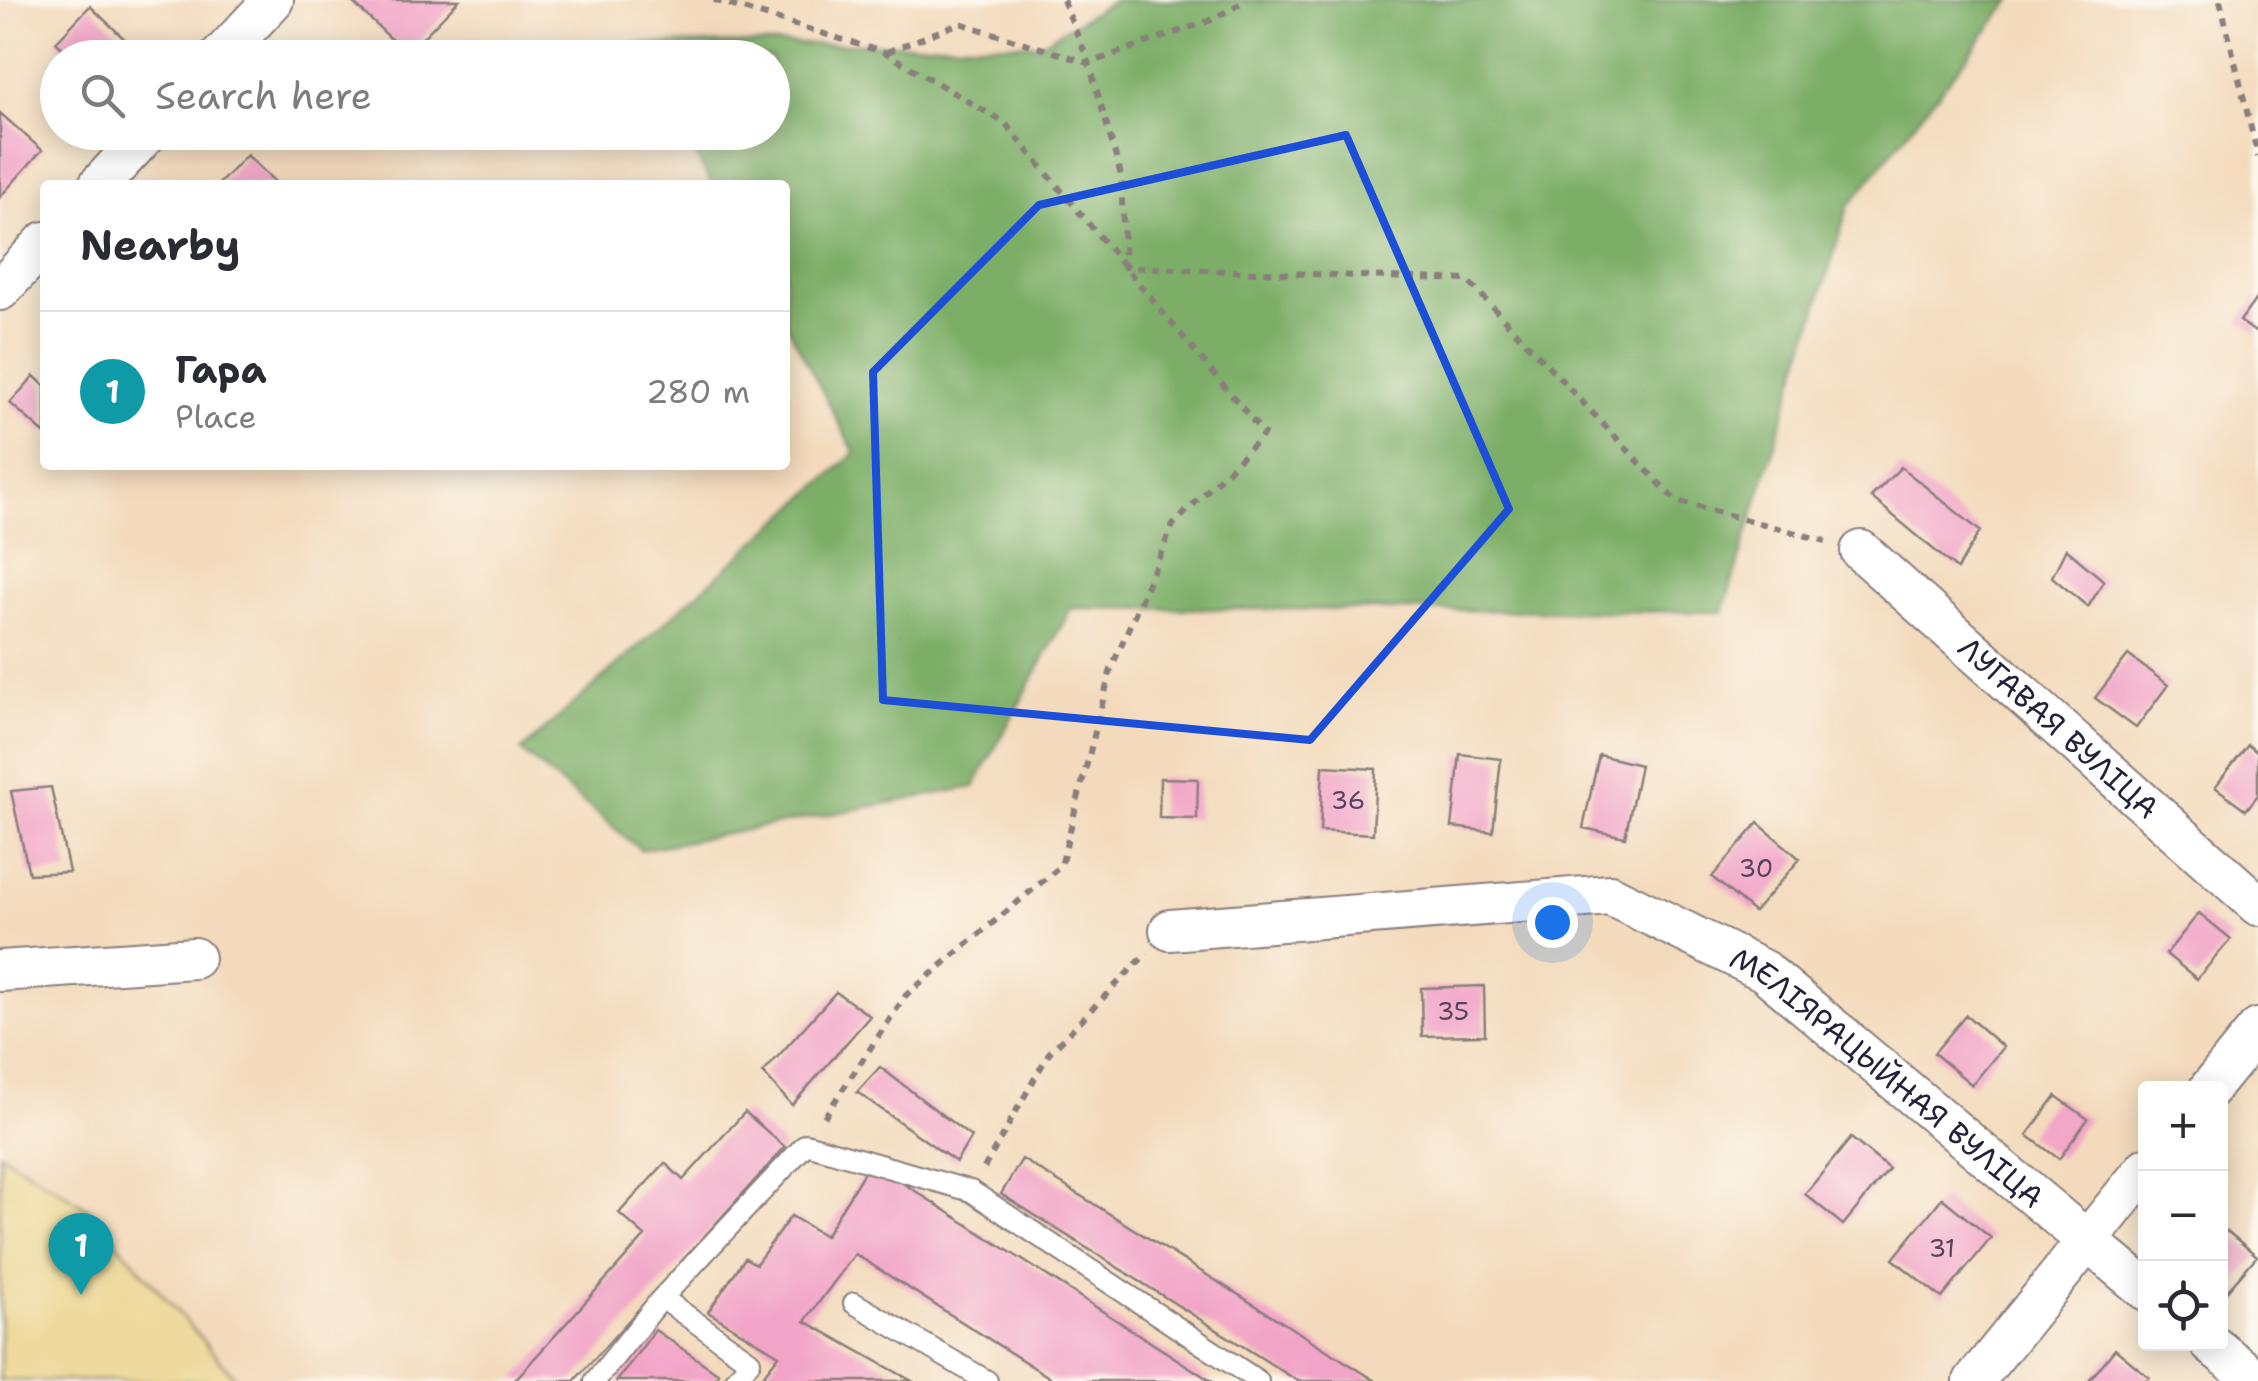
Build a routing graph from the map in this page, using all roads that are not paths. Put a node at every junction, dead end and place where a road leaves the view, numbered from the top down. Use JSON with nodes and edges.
{"nodes":[{"id":1,"x":272,"y":0,"type":"edge"},
{"id":2,"x":235,"y":40,"type":"edge"},
{"id":3,"x":131,"y":150,"type":"edge"},
{"id":4,"x":104,"y":180,"type":"edge"},
{"id":5,"x":40,"y":247,"type":"edge"},
{"id":6,"x":0,"y":290,"type":"edge"},
{"id":7,"x":1861,"y":550,"type":"road end"},
{"id":8,"x":2258,"y":905,"type":"edge"},
{"id":9,"x":1170,"y":930,"type":"road end"},
{"id":10,"x":194,"y":958,"type":"dead end"},
{"id":11,"x":0,"y":971,"type":"edge"},
{"id":12,"x":2258,"y":1029,"type":"edge"},
{"id":13,"x":2216,"y":1081,"type":"edge"},
{"id":14,"x":2144,"y":1171,"type":"edge"},
{"id":15,"x":2086,"y":1242,"type":"junction"},
{"id":16,"x":2138,"y":1284,"type":"edge"},
{"id":17,"x":662,"y":1298,"type":"junction"},
{"id":18,"x":854,"y":1303,"type":"dead end"},
{"id":19,"x":2220,"y":1351,"type":"edge"},
{"id":20,"x":595,"y":1381,"type":"edge"},
{"id":21,"x":735,"y":1381,"type":"edge"},
{"id":22,"x":987,"y":1381,"type":"edge"},
{"id":23,"x":1258,"y":1381,"type":"edge"},
{"id":24,"x":1974,"y":1381,"type":"edge"},
{"id":25,"x":2257,"y":1381,"type":"edge"}],
"edges":[{"from":1,"to":2,"type":"street"},
{"from":3,"to":4,"type":"street"},
{"from":5,"to":6,"type":"street"},
{"from":7,"to":8,"type":"street","name":"ЛУГАВАЯ ВУЛІЦА"},
{"from":9,"to":15,"type":"street","name":"МЕЛІЯРАЦЫЙНАЯ ВУЛІЦА"},
{"from":10,"to":11,"type":"street"},
{"from":12,"to":13,"type":"street"},
{"from":14,"to":15,"type":"street"},
{"from":15,"to":16,"type":"street","name":"МЕЛІЯРАЦЫЙНАЯ ВУЛІЦА"},
{"from":15,"to":24,"type":"street"},
{"from":17,"to":20,"type":"lane"},
{"from":17,"to":21,"type":"lane"},
{"from":17,"to":23,"type":"lane"},
{"from":18,"to":22,"type":"lane"},
{"from":19,"to":25,"type":"street"}]}
